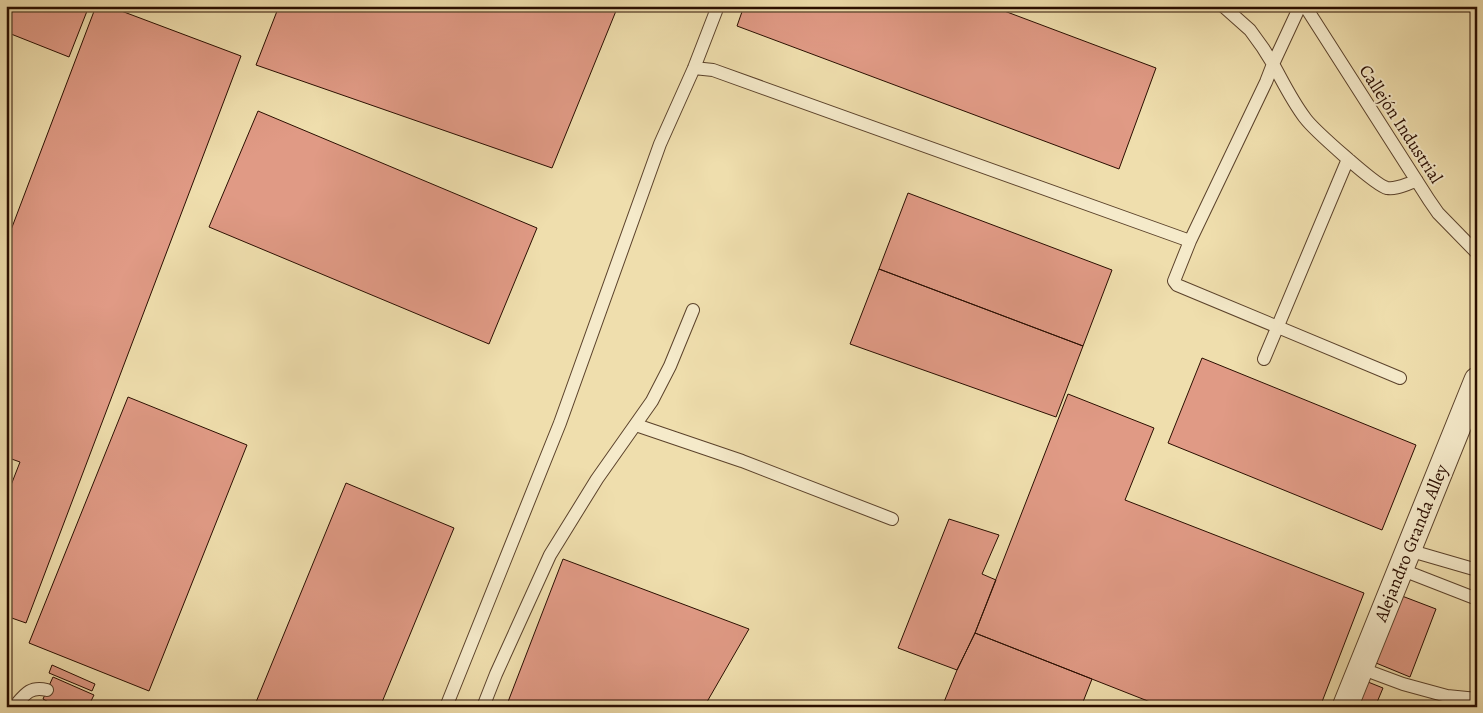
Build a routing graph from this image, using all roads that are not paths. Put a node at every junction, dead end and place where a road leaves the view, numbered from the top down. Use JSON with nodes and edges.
{"nodes":[{"id":1,"x":718,"y":6,"type":"edge"},
{"id":2,"x":1223,"y":6,"type":"edge"},
{"id":3,"x":1300,"y":6,"type":"edge"},
{"id":4,"x":1305,"y":6,"type":"edge"},
{"id":5,"x":1273,"y":64,"type":"junction"},
{"id":6,"x":694,"y":68,"type":"junction"},
{"id":7,"x":1348,"y":159,"type":"junction"},
{"id":8,"x":1417,"y":181,"type":"junction"},
{"id":9,"x":1190,"y":241,"type":"junction"},
{"id":10,"x":1477,"y":253,"type":"edge"},
{"id":11,"x":693,"y":310,"type":"dead end"},
{"id":12,"x":1278,"y":327,"type":"junction"},
{"id":13,"x":1264,"y":359,"type":"dead end"},
{"id":14,"x":1400,"y":378,"type":"dead end"},
{"id":15,"x":1474,"y":396,"type":"edge"},
{"id":16,"x":636,"y":425,"type":"junction"},
{"id":17,"x":892,"y":518,"type":"dead end"},
{"id":18,"x":1404,"y":560,"type":"junction"},
{"id":19,"x":1477,"y":570,"type":"edge"},
{"id":20,"x":1477,"y":599,"type":"edge"},
{"id":21,"x":1360,"y":668,"type":"junction"},
{"id":22,"x":47,"y":690,"type":"dead end"},
{"id":23,"x":1477,"y":699,"type":"edge"},
{"id":24,"x":14,"y":707,"type":"edge"},
{"id":25,"x":446,"y":707,"type":"edge"},
{"id":26,"x":483,"y":707,"type":"edge"},
{"id":27,"x":1345,"y":707,"type":"edge"}],
"edges":[{"from":1,"to":6,"type":"lane"},
{"from":2,"to":5,"type":"lane"},
{"from":3,"to":5,"type":"lane"},
{"from":4,"to":8,"type":"lane","name":"Callejón Industrial"},
{"from":5,"to":7,"type":"lane"},
{"from":5,"to":9,"type":"lane"},
{"from":6,"to":9,"type":"lane"},
{"from":6,"to":25,"type":"lane"},
{"from":7,"to":8,"type":"lane"},
{"from":7,"to":12,"type":"lane"},
{"from":8,"to":10,"type":"lane","name":"Callejón Industrial"},
{"from":9,"to":12,"type":"lane"},
{"from":11,"to":16,"type":"lane"},
{"from":12,"to":13,"type":"lane"},
{"from":12,"to":14,"type":"lane"},
{"from":15,"to":18,"type":"street","name":"Alejandro Granda Alley"},
{"from":16,"to":17,"type":"lane"},
{"from":16,"to":26,"type":"lane"},
{"from":18,"to":19,"type":"lane"},
{"from":18,"to":20,"type":"lane"},
{"from":18,"to":21,"type":"street","name":"Alejandro Granda Alley"},
{"from":21,"to":23,"type":"lane"},
{"from":21,"to":27,"type":"street","name":"Alejandro Granda Alley"},
{"from":22,"to":24,"type":"lane"}]}
